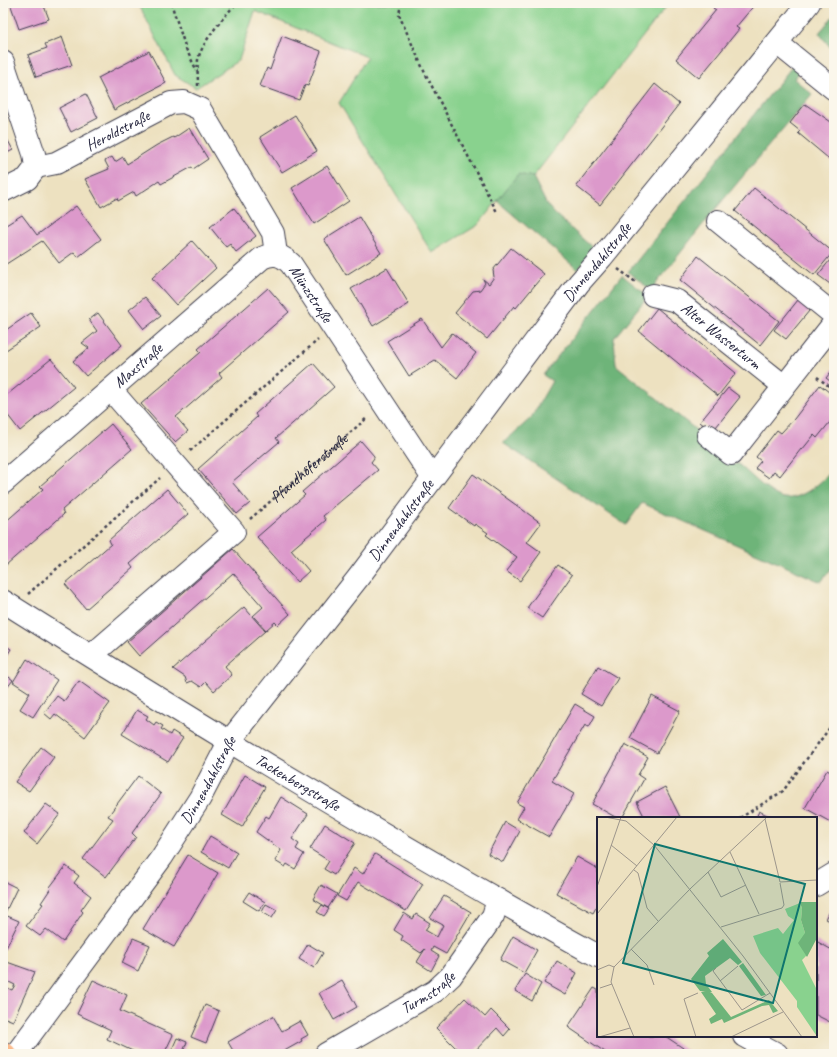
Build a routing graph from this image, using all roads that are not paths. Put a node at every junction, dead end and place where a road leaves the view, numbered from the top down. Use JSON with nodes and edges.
{"nodes":[{"id":1,"x":809,"y":3,"type":"edge"},
{"id":2,"x":777,"y":43,"type":"junction"},
{"id":3,"x":3,"y":62,"type":"edge"},
{"id":4,"x":834,"y":89,"type":"edge"},
{"id":5,"x":200,"y":110,"type":"joint"},
{"id":6,"x":31,"y":173,"type":"junction"},
{"id":7,"x":3,"y":191,"type":"edge"},
{"id":8,"x":718,"y":220,"type":"dead end"},
{"id":9,"x":276,"y":254,"type":"junction"},
{"id":10,"x":653,"y":295,"type":"road end"},
{"id":11,"x":834,"y":315,"type":"edge"},
{"id":12,"x":834,"y":323,"type":"edge"},
{"id":13,"x":784,"y":386,"type":"junction"},
{"id":14,"x":111,"y":390,"type":"junction"},
{"id":15,"x":708,"y":435,"type":"dead end"},
{"id":16,"x":432,"y":477,"type":"junction"},
{"id":17,"x":3,"y":483,"type":"edge"},
{"id":18,"x":3,"y":601,"type":"edge"},
{"id":19,"x":92,"y":655,"type":"junction"},
{"id":20,"x":229,"y":742,"type":"junction"},
{"id":21,"x":834,"y":874,"type":"edge"},
{"id":22,"x":817,"y":884,"type":"edge"},
{"id":23,"x":498,"y":900,"type":"junction"},
{"id":24,"x":597,"y":955,"type":"edge"},
{"id":25,"x":746,"y":1037,"type":"edge"},
{"id":26,"x":16,"y":1054,"type":"edge"},
{"id":27,"x":326,"y":1054,"type":"edge"},
{"id":28,"x":777,"y":1054,"type":"edge"}],
"edges":[{"from":1,"to":2,"type":"street","name":"Dinnendahlstraße"},
{"from":2,"to":4,"type":"street"},
{"from":2,"to":16,"type":"street","name":"Dinnendahlstraße"},
{"from":3,"to":6,"type":"street"},
{"from":5,"to":6,"type":"street","name":"Heroldstraße"},
{"from":5,"to":9,"type":"street","name":"Münzstraße"},
{"from":6,"to":7,"type":"street","name":"Heroldstraße"},
{"from":8,"to":11,"type":"street"},
{"from":9,"to":14,"type":"street","name":"Maxstraße"},
{"from":9,"to":16,"type":"street","name":"Münzstraße"},
{"from":10,"to":13,"type":"street","name":"Alter Wasserturm"},
{"from":12,"to":13,"type":"street"},
{"from":13,"to":15,"type":"street"},
{"from":14,"to":17,"type":"street","name":"Maxstraße"},
{"from":14,"to":19,"type":"street"},
{"from":16,"to":20,"type":"street","name":"Dinnendahlstraße"},
{"from":18,"to":19,"type":"street","name":"Tackenbergstraße"},
{"from":19,"to":20,"type":"street","name":"Tackenbergstraße"},
{"from":20,"to":23,"type":"street","name":"Tackenbergstraße"},
{"from":20,"to":26,"type":"street","name":"Dinnendahlstraße"},
{"from":21,"to":22,"type":"street"},
{"from":23,"to":24,"type":"street","name":"Tackenbergstraße"},
{"from":23,"to":27,"type":"street","name":"Turmstraße"},
{"from":25,"to":28,"type":"street"}]}
